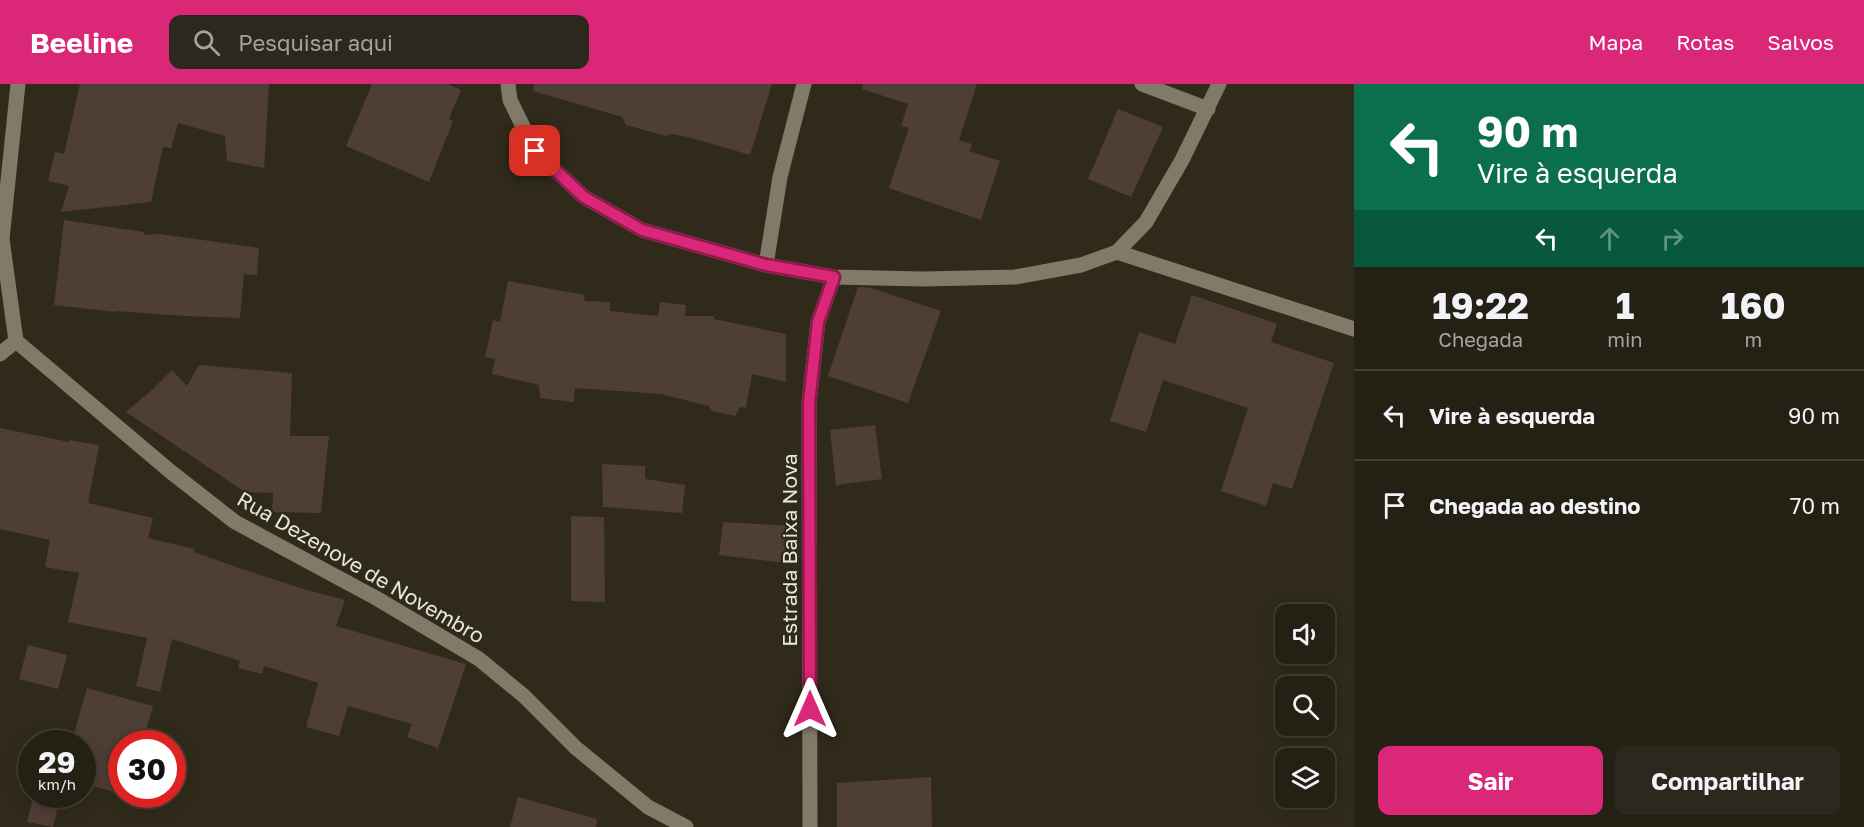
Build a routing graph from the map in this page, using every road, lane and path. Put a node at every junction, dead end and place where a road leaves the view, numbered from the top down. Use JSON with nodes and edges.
{"nodes":[{"id":1,"x":18,"y":84,"type":"edge"},
{"id":2,"x":508,"y":84,"type":"edge"},
{"id":3,"x":804,"y":84,"type":"edge"},
{"id":4,"x":1142,"y":84,"type":"edge"},
{"id":5,"x":1220,"y":84,"type":"edge"},
{"id":6,"x":1208,"y":110,"type":"junction"},
{"id":7,"x":1117,"y":252,"type":"junction"},
{"id":8,"x":766,"y":265,"type":"junction"},
{"id":9,"x":834,"y":277,"type":"junction"},
{"id":10,"x":1354,"y":329,"type":"edge"},
{"id":11,"x":16,"y":341,"type":"junction"},
{"id":12,"x":0,"y":354,"type":"edge"},
{"id":13,"x":686,"y":827,"type":"edge"},
{"id":14,"x":810,"y":827,"type":"edge"}],
"edges":[{"from":1,"to":11,"type":"street"},
{"from":2,"to":8,"type":"street"},
{"from":3,"to":8,"type":"street"},
{"from":4,"to":6,"type":"street"},
{"from":5,"to":6,"type":"street"},
{"from":6,"to":7,"type":"street"},
{"from":7,"to":9,"type":"street"},
{"from":7,"to":10,"type":"street"},
{"from":8,"to":9,"type":"street"},
{"from":9,"to":14,"type":"street","name":"Estrada Baixa Nova"},
{"from":11,"to":12,"type":"street"},
{"from":11,"to":13,"type":"street","name":"Rua Dezenove de Novembro"}]}
